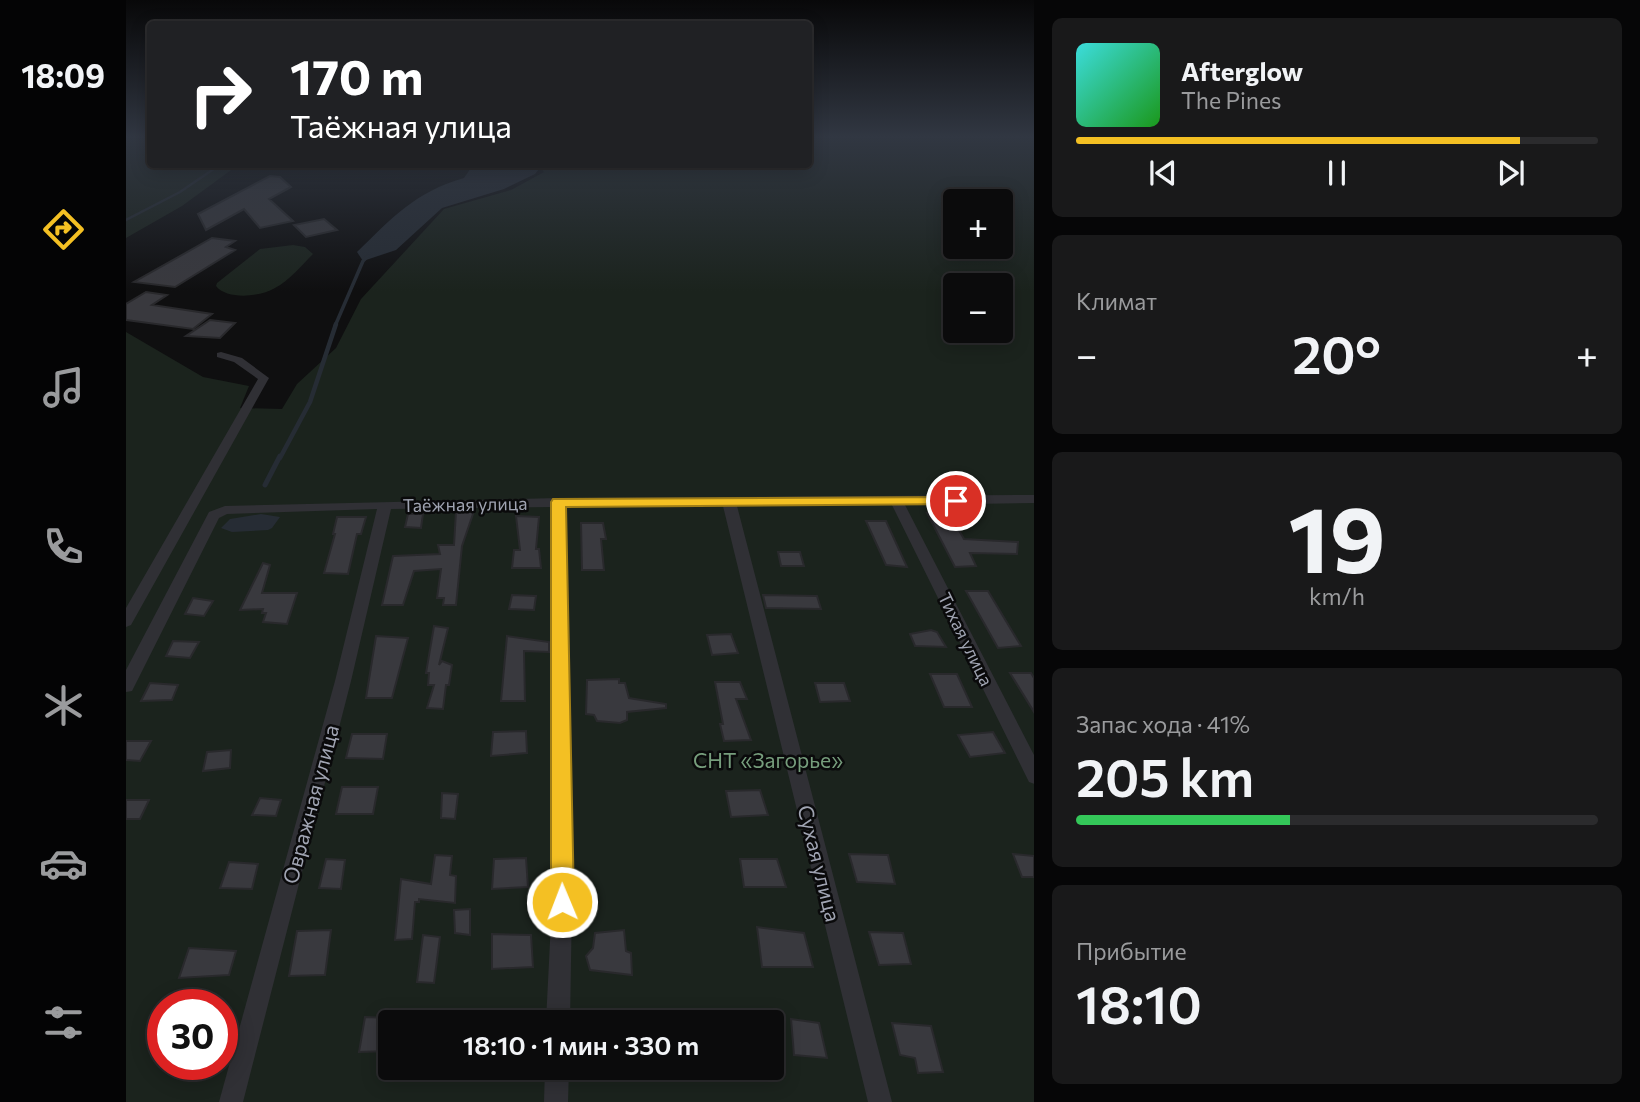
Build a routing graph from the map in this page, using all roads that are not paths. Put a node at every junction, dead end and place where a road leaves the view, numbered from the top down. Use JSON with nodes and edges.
{"nodes":[{"id":1,"x":221,"y":355,"type":"dead end"},
{"id":2,"x":1034,"y":499,"type":"edge"},
{"id":3,"x":558,"y":502,"type":"junction"},
{"id":4,"x":729,"y":502,"type":"junction"},
{"id":5,"x":897,"y":503,"type":"junction"},
{"id":6,"x":385,"y":505,"type":"junction"},
{"id":7,"x":126,"y":621,"type":"edge"},
{"id":8,"x":126,"y":686,"type":"edge"},
{"id":9,"x":1034,"y":776,"type":"edge"},
{"id":10,"x":558,"y":1010,"type":"edge"},
{"id":11,"x":557,"y":1080,"type":"edge"},
{"id":12,"x":231,"y":1102,"type":"edge"},
{"id":13,"x":556,"y":1102,"type":"edge"},
{"id":14,"x":880,"y":1102,"type":"edge"}],
"edges":[{"from":1,"to":7,"type":"street"},
{"from":2,"to":5,"type":"street","name":"Таёжная улица"},
{"from":3,"to":4,"type":"street","name":"Таёжная улица"},
{"from":3,"to":6,"type":"street","name":"Таёжная улица"},
{"from":3,"to":10,"type":"street"},
{"from":4,"to":5,"type":"street","name":"Таёжная улица"},
{"from":4,"to":14,"type":"street","name":"Сухая улица"},
{"from":5,"to":9,"type":"street","name":"Тихая улица"},
{"from":6,"to":8,"type":"street","name":"Таёжная улица"},
{"from":6,"to":12,"type":"street","name":"Овражная улица"},
{"from":11,"to":13,"type":"street"}]}
